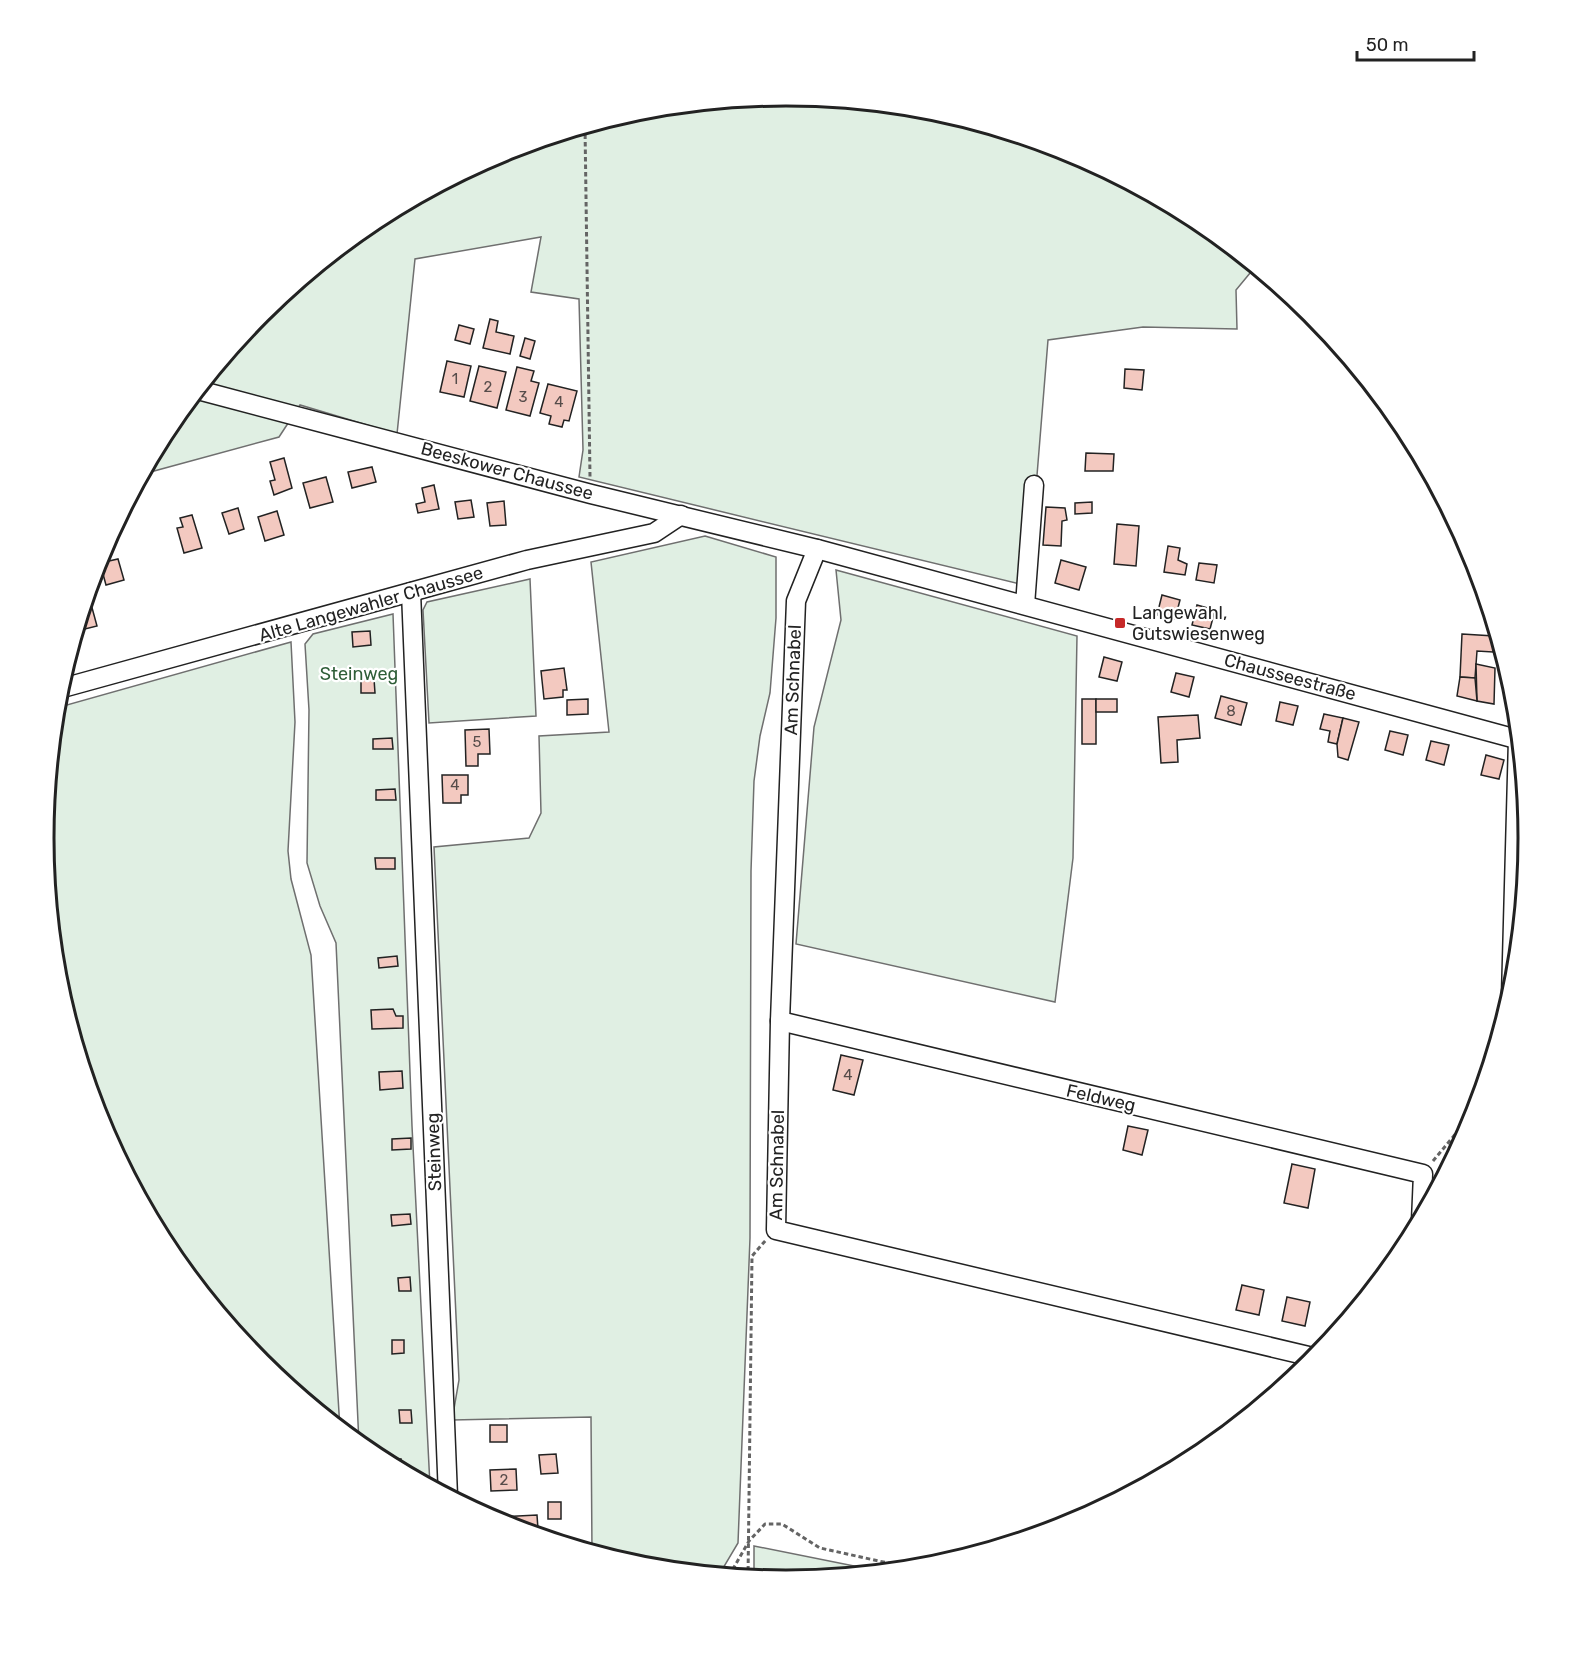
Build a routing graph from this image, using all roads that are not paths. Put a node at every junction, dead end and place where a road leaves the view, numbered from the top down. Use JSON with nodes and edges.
{"nodes":[{"id":1,"x":206,"y":392,"type":"edge"},
{"id":2,"x":1034,"y":485,"type":"dead end"},
{"id":3,"x":681,"y":515,"type":"junction"},
{"id":4,"x":817,"y":549,"type":"junction"},
{"id":5,"x":411,"y":592,"type":"junction"},
{"id":6,"x":1025,"y":605,"type":"junction"},
{"id":7,"x":70,"y":686,"type":"edge"},
{"id":8,"x":1512,"y":738,"type":"edge"},
{"id":9,"x":1517,"y":797,"type":"edge"},
{"id":10,"x":1513,"y":934,"type":"edge"},
{"id":11,"x":780,"y":1021,"type":"junction"},
{"id":12,"x":1422,"y":1204,"type":"edge"},
{"id":13,"x":1305,"y":1355,"type":"edge"},
{"id":14,"x":448,"y":1487,"type":"edge"}],
"edges":[{"from":1,"to":3,"type":"street","name":"Beeskower Chaussee"},
{"from":2,"to":6,"type":"street"},
{"from":3,"to":4,"type":"street","name":"Beeskower Chaussee"},
{"from":3,"to":5,"type":"street","name":"Alte Langewahler Chaussee"},
{"from":4,"to":6,"type":"street","name":"Chausseestraße"},
{"from":4,"to":11,"type":"street","name":"Am Schnabel"},
{"from":5,"to":7,"type":"street","name":"Alte Langewahler Chaussee"},
{"from":5,"to":14,"type":"street","name":"Steinweg"},
{"from":6,"to":8,"type":"street","name":"Chausseestraße"},
{"from":9,"to":10,"type":"street"},
{"from":11,"to":12,"type":"street","name":"Feldweg"},
{"from":11,"to":13,"type":"street","name":"Am Schnabel"}]}
